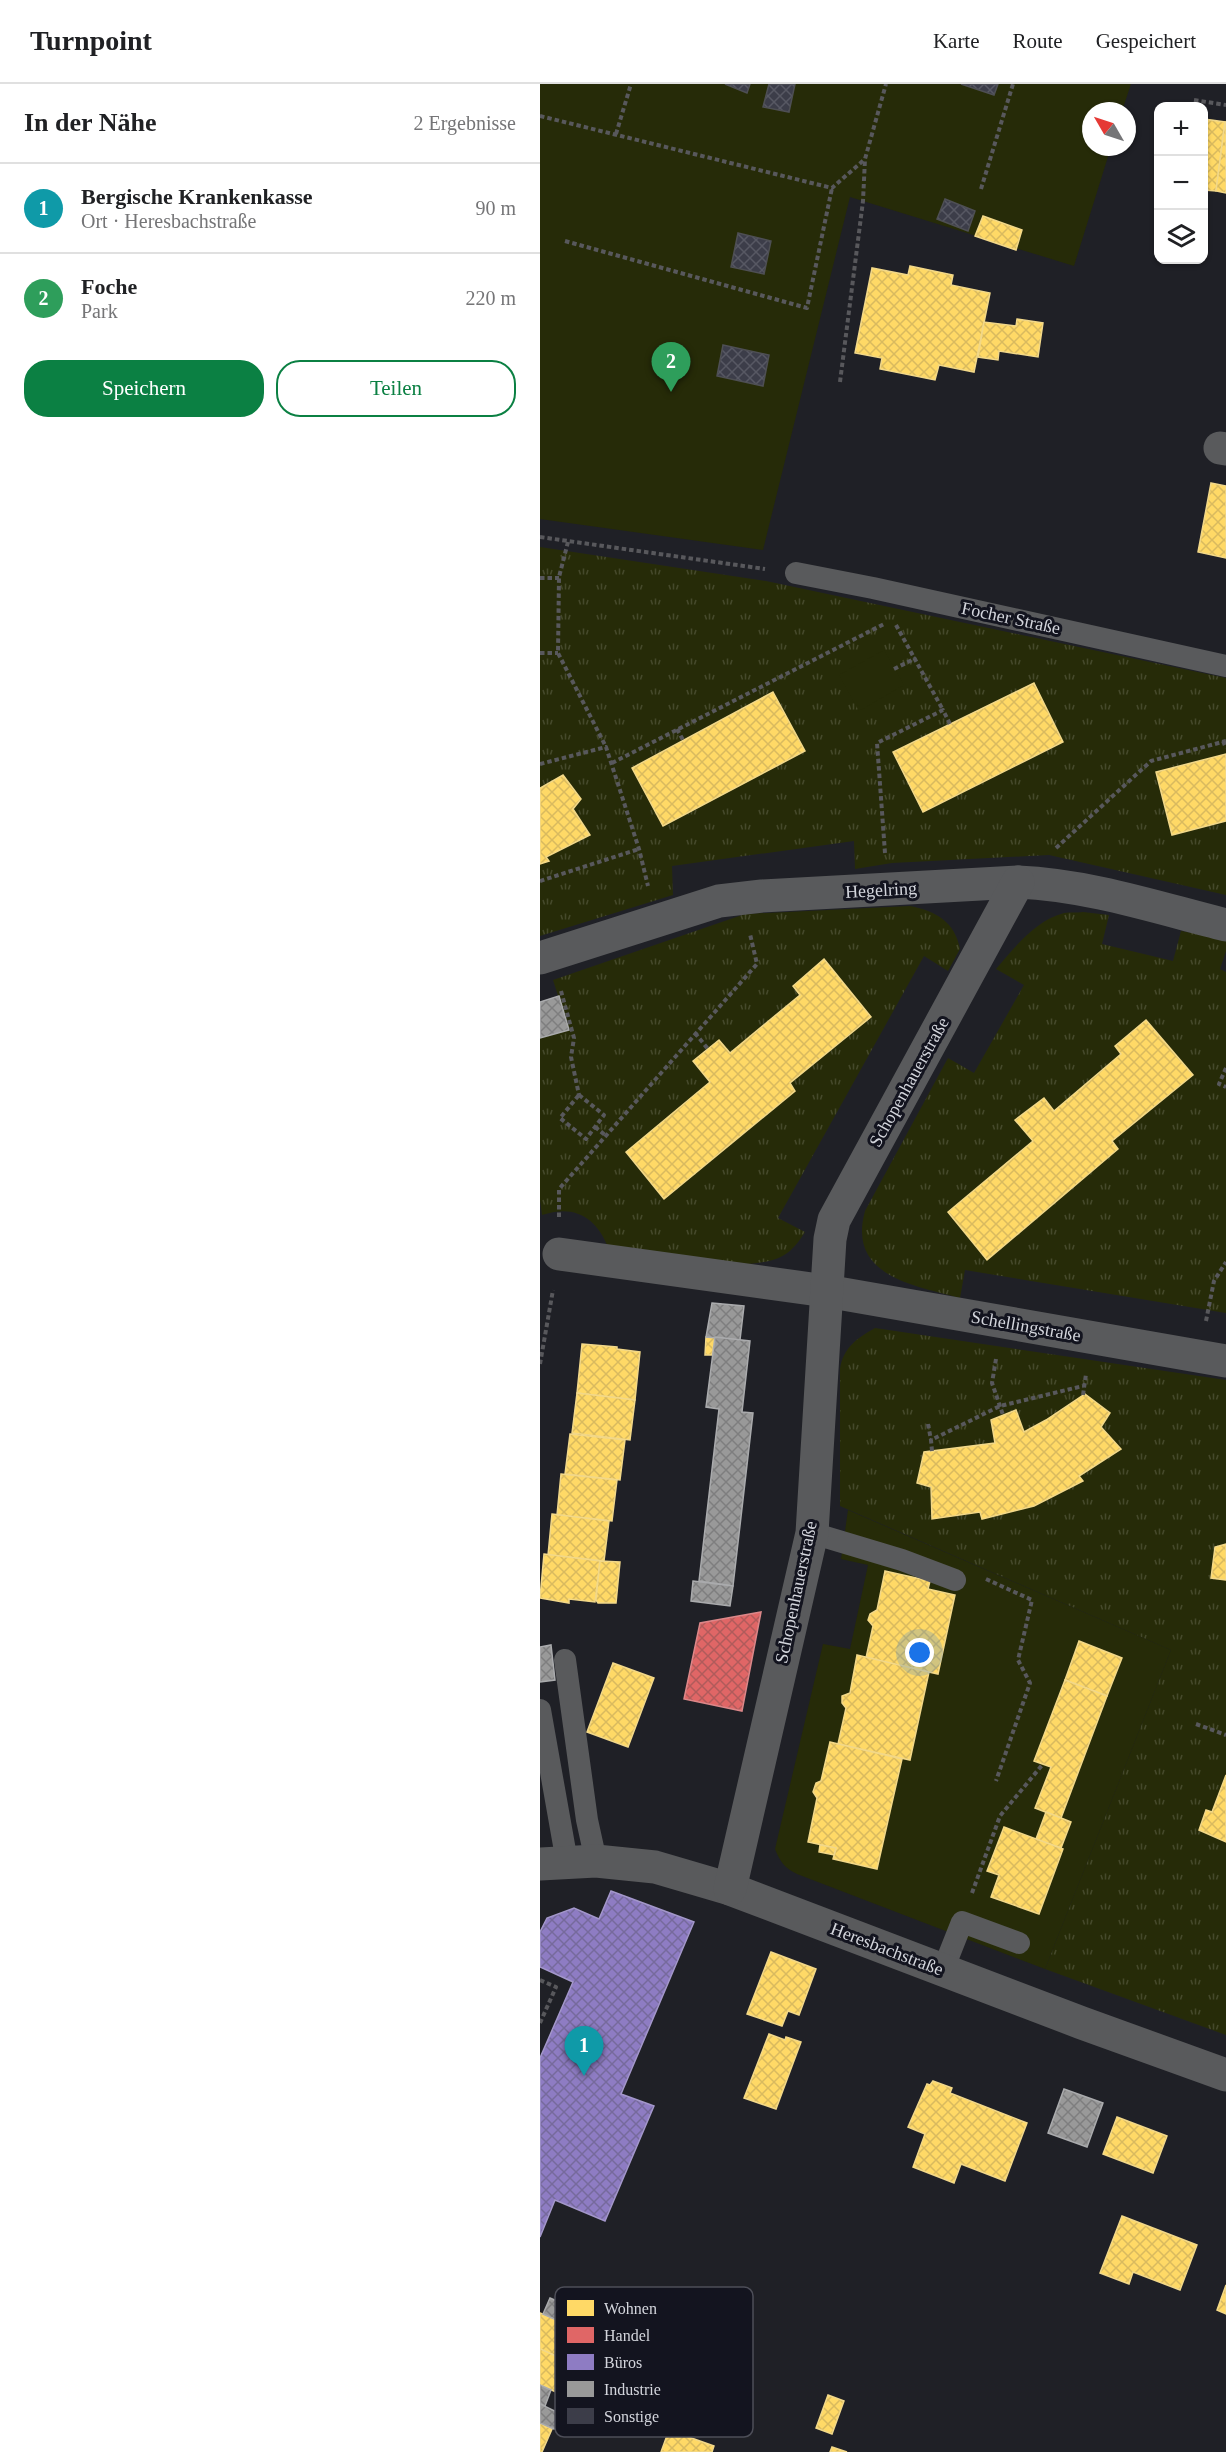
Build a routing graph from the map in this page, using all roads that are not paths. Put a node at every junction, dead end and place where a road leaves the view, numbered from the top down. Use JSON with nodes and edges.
{"nodes":[{"id":1,"x":796,"y":573,"type":"road end"},
{"id":2,"x":1226,"y":666,"type":"edge"},
{"id":3,"x":1018,"y":882,"type":"junction"},
{"id":4,"x":1226,"y":925,"type":"edge"},
{"id":5,"x":545,"y":957,"type":"edge"},
{"id":6,"x":559,"y":1254,"type":"road end"},
{"id":7,"x":826,"y":1291,"type":"junction"},
{"id":8,"x":1213,"y":1359,"type":"edge"},
{"id":9,"x":812,"y":1533,"type":"junction"},
{"id":10,"x":955,"y":1580,"type":"dead end"},
{"id":11,"x":565,"y":1660,"type":"dead end"},
{"id":12,"x":540,"y":1710,"type":"edge"},
{"id":13,"x":568,"y":1862,"type":"edge"},
{"id":14,"x":730,"y":1889,"type":"junction"},
{"id":15,"x":1019,"y":1943,"type":"dead end"},
{"id":16,"x":942,"y":1970,"type":"junction"},
{"id":17,"x":1226,"y":2074,"type":"edge"}],
"edges":[{"from":1,"to":2,"type":"lane","name":"Focher Straße"},
{"from":3,"to":4,"type":"street","name":"Hegelring"},
{"from":3,"to":5,"type":"street","name":"Hegelring"},
{"from":3,"to":7,"type":"street","name":"Schopenhauerstraße"},
{"from":6,"to":7,"type":"street"},
{"from":7,"to":8,"type":"street","name":"Schellingstraße"},
{"from":7,"to":9,"type":"street","name":"Schopenhauerstraße"},
{"from":9,"to":10,"type":"lane"},
{"from":9,"to":14,"type":"street","name":"Schopenhauerstraße"},
{"from":11,"to":13,"type":"lane"},
{"from":12,"to":13,"type":"lane"},
{"from":13,"to":14,"type":"street","name":"Heresbachstraße"},
{"from":14,"to":16,"type":"street","name":"Heresbachstraße"},
{"from":15,"to":16,"type":"lane"},
{"from":16,"to":17,"type":"street","name":"Heresbachstraße"}]}
